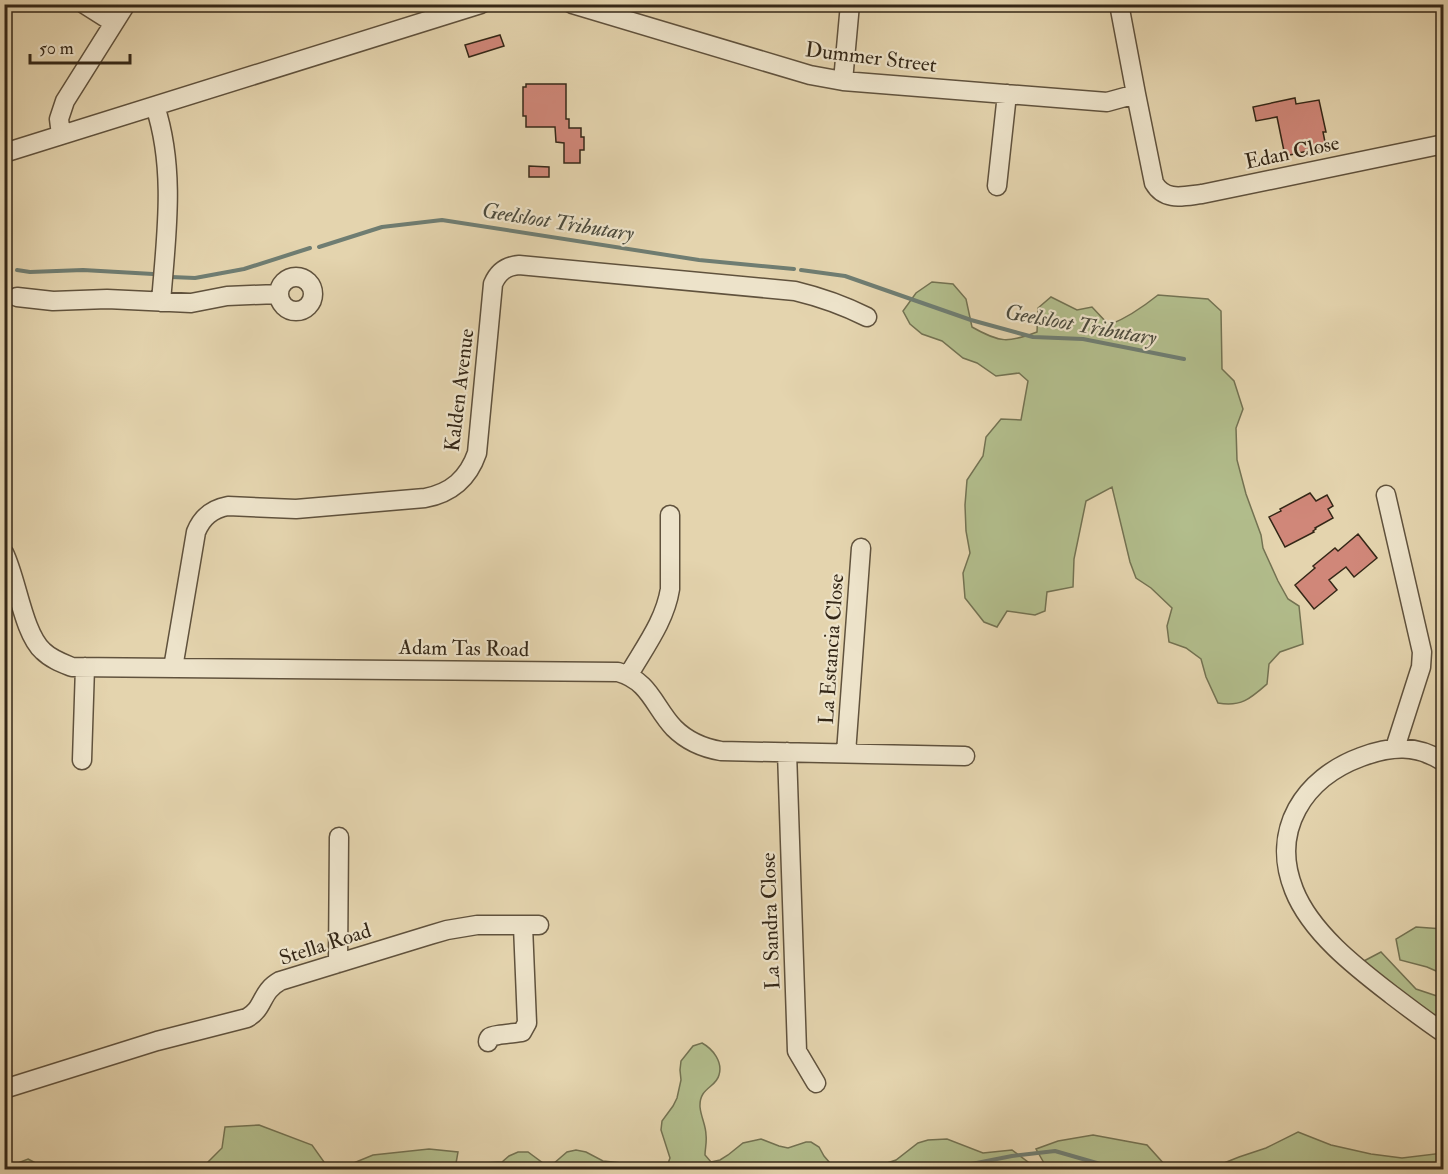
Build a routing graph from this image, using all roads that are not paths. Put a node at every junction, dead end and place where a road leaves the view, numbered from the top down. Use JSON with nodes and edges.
{"nodes":[{"id":1,"x":84,"y":4,"type":"edge"},
{"id":2,"x":126,"y":4,"type":"edge"},
{"id":3,"x":481,"y":4,"type":"edge"},
{"id":4,"x":572,"y":4,"type":"edge"},
{"id":5,"x":850,"y":4,"type":"edge"},
{"id":6,"x":1119,"y":4,"type":"edge"},
{"id":7,"x":114,"y":23,"type":"junction"},
{"id":8,"x":843,"y":81,"type":"junction"},
{"id":9,"x":1007,"y":94,"type":"junction"},
{"id":10,"x":1136,"y":94,"type":"junction"},
{"id":11,"x":155,"y":106,"type":"junction"},
{"id":12,"x":62,"y":135,"type":"junction"},
{"id":13,"x":1443,"y":144,"type":"edge"},
{"id":14,"x":4,"y":153,"type":"edge"},
{"id":15,"x":997,"y":186,"type":"dead end"},
{"id":16,"x":278,"y":294,"type":"dead end"},
{"id":17,"x":17,"y":297,"type":"dead end"},
{"id":18,"x":161,"y":302,"type":"junction"},
{"id":19,"x":867,"y":317,"type":"dead end"},
{"id":20,"x":1386,"y":495,"type":"dead end"},
{"id":21,"x":670,"y":516,"type":"dead end"},
{"id":22,"x":861,"y":548,"type":"dead end"},
{"id":23,"x":4,"y":553,"type":"edge"},
{"id":24,"x":85,"y":667,"type":"junction"},
{"id":25,"x":173,"y":668,"type":"junction"},
{"id":26,"x":628,"y":676,"type":"junction"},
{"id":27,"x":1395,"y":748,"type":"junction"},
{"id":28,"x":787,"y":752,"type":"junction"},
{"id":29,"x":846,"y":753,"type":"junction"},
{"id":30,"x":965,"y":756,"type":"dead end"},
{"id":31,"x":82,"y":760,"type":"dead end"},
{"id":32,"x":1443,"y":762,"type":"edge"},
{"id":33,"x":339,"y":837,"type":"dead end"},
{"id":34,"x":338,"y":963,"type":"junction"},
{"id":35,"x":1443,"y":1033,"type":"edge"},
{"id":36,"x":488,"y":1042,"type":"dead end"},
{"id":37,"x":816,"y":1083,"type":"dead end"},
{"id":38,"x":4,"y":1089,"type":"edge"}],
"edges":[{"from":1,"to":7,"type":"street"},
{"from":2,"to":7,"type":"street"},
{"from":3,"to":11,"type":"street"},
{"from":4,"to":8,"type":"street","name":"Dummer Street"},
{"from":5,"to":8,"type":"street"},
{"from":6,"to":10,"type":"street"},
{"from":7,"to":12,"type":"street"},
{"from":8,"to":9,"type":"street","name":"Dummer Street"},
{"from":9,"to":10,"type":"street","name":"Dummer Street"},
{"from":9,"to":15,"type":"street"},
{"from":10,"to":13,"type":"street","name":"Edan Close"},
{"from":11,"to":12,"type":"street"},
{"from":11,"to":18,"type":"street"},
{"from":12,"to":14,"type":"street"},
{"from":16,"to":18,"type":"street"},
{"from":17,"to":18,"type":"street"},
{"from":19,"to":25,"type":"street","name":"Kalden Avenue"},
{"from":20,"to":27,"type":"street"},
{"from":21,"to":26,"type":"street"},
{"from":22,"to":29,"type":"street","name":"La Estancia Close"},
{"from":23,"to":24,"type":"street","name":"Adam Tas Road"},
{"from":24,"to":25,"type":"street","name":"Adam Tas Road"},
{"from":24,"to":31,"type":"street"},
{"from":25,"to":26,"type":"street","name":"Adam Tas Road"},
{"from":26,"to":28,"type":"street"},
{"from":27,"to":32,"type":"street"},
{"from":27,"to":35,"type":"street"},
{"from":28,"to":29,"type":"street"},
{"from":28,"to":37,"type":"street","name":"La Sandra Close"},
{"from":29,"to":30,"type":"street"},
{"from":33,"to":34,"type":"street"},
{"from":34,"to":36,"type":"street","name":"Stella Road"},
{"from":34,"to":38,"type":"street","name":"Stella Road"}]}
